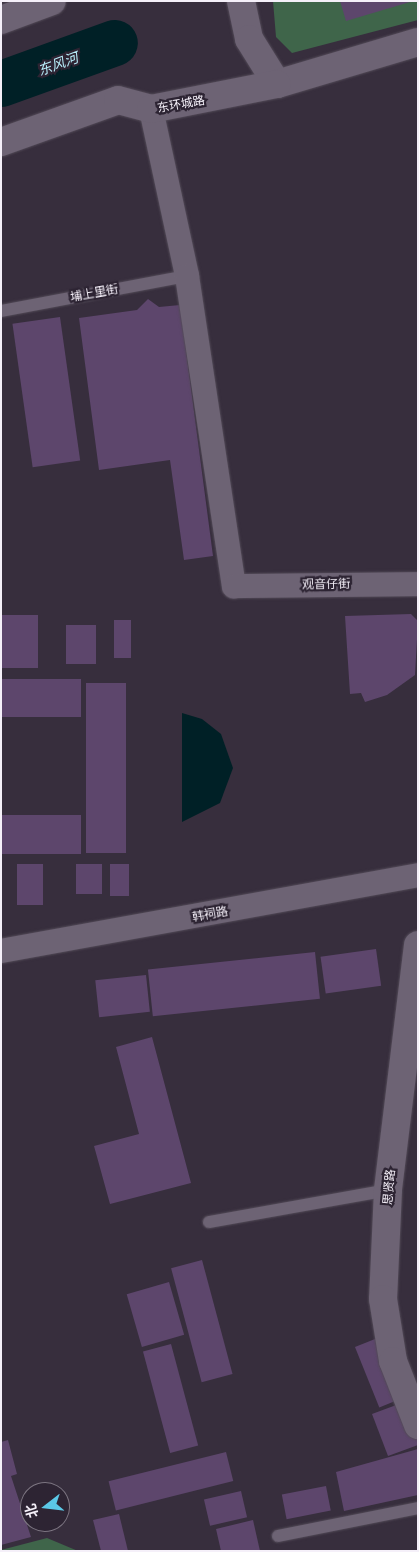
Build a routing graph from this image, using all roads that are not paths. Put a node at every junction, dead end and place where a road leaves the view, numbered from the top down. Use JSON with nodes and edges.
{"nodes":[{"id":1,"x":52,"y":1,"type":"edge"},
{"id":2,"x":240,"y":1,"type":"edge"},
{"id":3,"x":1,"y":20,"type":"edge"},
{"id":4,"x":418,"y":42,"type":"edge"},
{"id":5,"x":277,"y":84,"type":"junction"},
{"id":6,"x":151,"y":109,"type":"junction"},
{"id":7,"x":1,"y":142,"type":"edge"},
{"id":8,"x":187,"y":276,"type":"junction"},
{"id":9,"x":1,"y":311,"type":"edge"},
{"id":10,"x":418,"y":584,"type":"edge"},
{"id":11,"x":418,"y":874,"type":"edge"},
{"id":12,"x":418,"y":945,"type":"edge"},
{"id":13,"x":1,"y":951,"type":"edge"},
{"id":14,"x":388,"y":1190,"type":"junction"},
{"id":15,"x":209,"y":1222,"type":"dead end"},
{"id":16,"x":418,"y":1425,"type":"edge"},
{"id":17,"x":418,"y":1508,"type":"edge"},
{"id":18,"x":278,"y":1536,"type":"dead end"}],
"edges":[{"from":1,"to":3,"type":"main road"},
{"from":2,"to":5,"type":"main road"},
{"from":4,"to":5,"type":"main road","name":"东环城路"},
{"from":5,"to":6,"type":"main road","name":"东环城路"},
{"from":6,"to":7,"type":"main road","name":"东环城路"},
{"from":6,"to":8,"type":"street"},
{"from":8,"to":9,"type":"lane","name":"埔上里街"},
{"from":8,"to":10,"type":"street","name":"观音仔街"},
{"from":11,"to":13,"type":"street","name":"韩祠路"},
{"from":12,"to":14,"type":"main road","name":"思贤路"},
{"from":14,"to":15,"type":"lane"},
{"from":14,"to":16,"type":"main road","name":"思贤路"},
{"from":17,"to":18,"type":"lane"}]}
